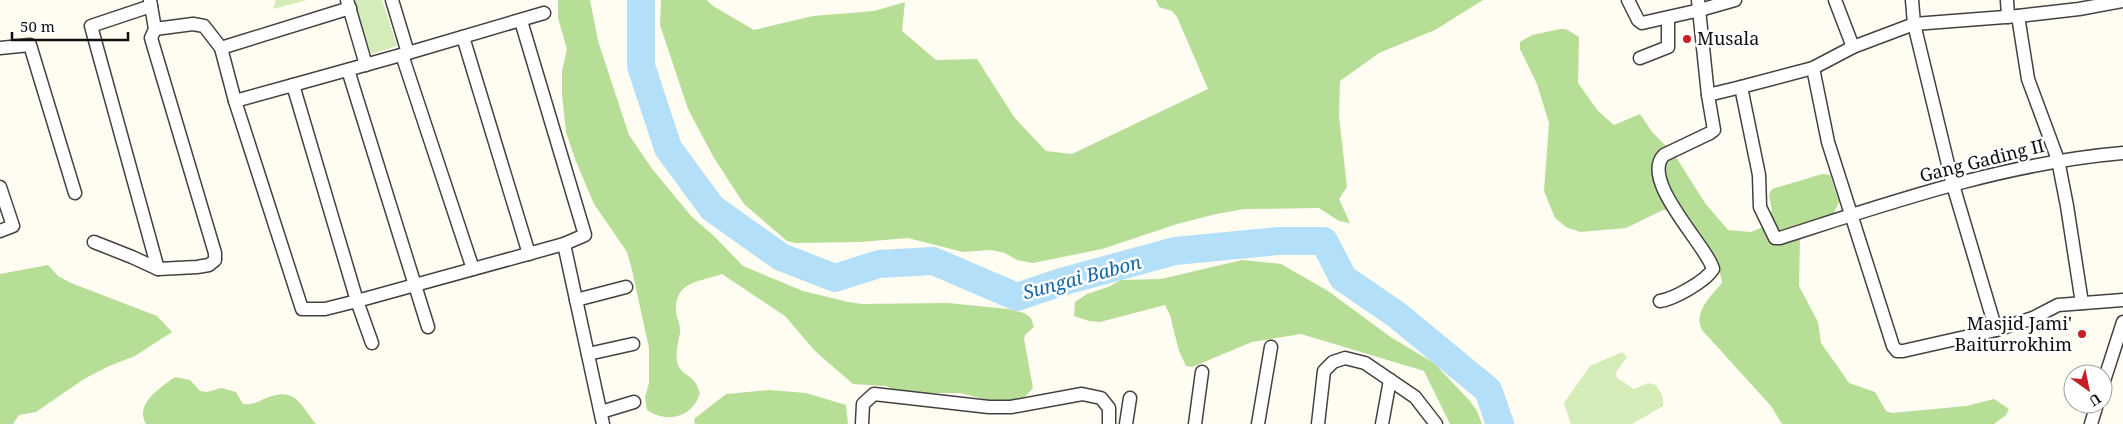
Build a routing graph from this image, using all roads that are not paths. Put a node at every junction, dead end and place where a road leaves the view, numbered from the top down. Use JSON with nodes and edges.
{"nodes":[{"id":1,"x":392,"y":0,"type":"edge"},
{"id":2,"x":1628,"y":0,"type":"edge"},
{"id":3,"x":1735,"y":0,"type":"edge"},
{"id":4,"x":1835,"y":0,"type":"edge"},
{"id":5,"x":1912,"y":0,"type":"edge"},
{"id":6,"x":2007,"y":0,"type":"edge"},
{"id":7,"x":2123,"y":1,"type":"edge"},
{"id":8,"x":150,"y":3,"type":"edge"},
{"id":9,"x":349,"y":4,"type":"edge"},
{"id":10,"x":1699,"y":5,"type":"edge"},
{"id":11,"x":544,"y":13,"type":"dead end"},
{"id":12,"x":2013,"y":17,"type":"junction"},
{"id":13,"x":1668,"y":18,"type":"junction"},
{"id":14,"x":521,"y":20,"type":"junction"},
{"id":15,"x":1914,"y":24,"type":"junction"},
{"id":16,"x":155,"y":29,"type":"junction"},
{"id":17,"x":463,"y":37,"type":"junction"},
{"id":18,"x":1853,"y":47,"type":"junction"},
{"id":19,"x":0,"y":48,"type":"edge"},
{"id":20,"x":221,"y":48,"type":"junction"},
{"id":21,"x":405,"y":54,"type":"junction"},
{"id":22,"x":1640,"y":58,"type":"dead end"},
{"id":23,"x":366,"y":65,"type":"junction"},
{"id":24,"x":1813,"y":68,"type":"junction"},
{"id":25,"x":348,"y":70,"type":"junction"},
{"id":26,"x":293,"y":85,"type":"junction"},
{"id":27,"x":1741,"y":87,"type":"junction"},
{"id":28,"x":1708,"y":95,"type":"junction"},
{"id":29,"x":235,"y":101,"type":"junction"},
{"id":30,"x":2123,"y":153,"type":"edge"},
{"id":31,"x":2058,"y":160,"type":"junction"},
{"id":32,"x":1953,"y":185,"type":"junction"},
{"id":33,"x":0,"y":187,"type":"edge"},
{"id":34,"x":76,"y":193,"type":"dead end"},
{"id":35,"x":1852,"y":214,"type":"junction"},
{"id":36,"x":0,"y":231,"type":"edge"},
{"id":37,"x":94,"y":242,"type":"dead end"},
{"id":38,"x":564,"y":244,"type":"junction"},
{"id":39,"x":529,"y":254,"type":"junction"},
{"id":40,"x":473,"y":269,"type":"junction"},
{"id":41,"x":158,"y":270,"type":"junction"},
{"id":42,"x":414,"y":285,"type":"junction"},
{"id":43,"x":626,"y":287,"type":"dead end"},
{"id":44,"x":576,"y":300,"type":"junction"},
{"id":45,"x":2123,"y":300,"type":"edge"},
{"id":46,"x":357,"y":301,"type":"junction"},
{"id":47,"x":1660,"y":301,"type":"dead end"},
{"id":48,"x":2082,"y":304,"type":"junction"},
{"id":49,"x":2123,"y":322,"type":"edge"},
{"id":50,"x":428,"y":327,"type":"dead end"},
{"id":51,"x":1996,"y":330,"type":"junction"},
{"id":52,"x":372,"y":343,"type":"dead end"},
{"id":53,"x":633,"y":344,"type":"dead end"},
{"id":54,"x":1272,"y":347,"type":"dead end"},
{"id":55,"x":588,"y":354,"type":"junction"},
{"id":56,"x":2109,"y":364,"type":"edge"},
{"id":57,"x":1202,"y":372,"type":"dead end"},
{"id":58,"x":1390,"y":380,"type":"junction"},
{"id":59,"x":1130,"y":398,"type":"dead end"},
{"id":60,"x":634,"y":402,"type":"dead end"},
{"id":61,"x":602,"y":418,"type":"edge"},
{"id":62,"x":862,"y":424,"type":"edge"},
{"id":63,"x":1109,"y":424,"type":"edge"},
{"id":64,"x":1126,"y":424,"type":"edge"},
{"id":65,"x":1196,"y":424,"type":"edge"},
{"id":66,"x":1258,"y":424,"type":"edge"},
{"id":67,"x":1318,"y":424,"type":"edge"},
{"id":68,"x":1382,"y":424,"type":"edge"},
{"id":69,"x":1436,"y":424,"type":"edge"}],
"edges":[{"from":1,"to":21,"type":"street"},
{"from":2,"to":13,"type":"street"},
{"from":3,"to":10,"type":"street"},
{"from":4,"to":18,"type":"street"},
{"from":5,"to":15,"type":"street"},
{"from":6,"to":12,"type":"street"},
{"from":7,"to":12,"type":"street"},
{"from":8,"to":16,"type":"street"},
{"from":8,"to":41,"type":"street"},
{"from":9,"to":20,"type":"street"},
{"from":9,"to":23,"type":"street"},
{"from":10,"to":13,"type":"street"},
{"from":10,"to":28,"type":"street"},
{"from":11,"to":14,"type":"street"},
{"from":12,"to":15,"type":"street"},
{"from":12,"to":31,"type":"street"},
{"from":13,"to":22,"type":"street"},
{"from":14,"to":17,"type":"street"},
{"from":14,"to":38,"type":"street"},
{"from":15,"to":18,"type":"street"},
{"from":15,"to":32,"type":"street"},
{"from":16,"to":20,"type":"street"},
{"from":16,"to":41,"type":"street"},
{"from":17,"to":21,"type":"street"},
{"from":17,"to":39,"type":"street"},
{"from":18,"to":24,"type":"street"},
{"from":19,"to":34,"type":"street"},
{"from":20,"to":29,"type":"street"},
{"from":21,"to":23,"type":"street"},
{"from":21,"to":40,"type":"street"},
{"from":23,"to":25,"type":"street"},
{"from":24,"to":27,"type":"street"},
{"from":24,"to":35,"type":"street"},
{"from":25,"to":26,"type":"street"},
{"from":25,"to":42,"type":"street"},
{"from":26,"to":29,"type":"street"},
{"from":26,"to":46,"type":"street"},
{"from":27,"to":28,"type":"street"},
{"from":27,"to":35,"type":"street","name":"Gang Gading II"},
{"from":28,"to":47,"type":"street"},
{"from":29,"to":46,"type":"street"},
{"from":30,"to":31,"type":"street","name":"Gang Gading II"},
{"from":31,"to":32,"type":"street","name":"Gang Gading II"},
{"from":31,"to":48,"type":"street"},
{"from":32,"to":35,"type":"street","name":"Gang Gading II"},
{"from":32,"to":51,"type":"street"},
{"from":33,"to":36,"type":"street"},
{"from":35,"to":51,"type":"street"},
{"from":37,"to":41,"type":"street"},
{"from":38,"to":39,"type":"street"},
{"from":38,"to":44,"type":"street"},
{"from":39,"to":40,"type":"street"},
{"from":40,"to":42,"type":"street"},
{"from":42,"to":46,"type":"street"},
{"from":42,"to":50,"type":"street"},
{"from":43,"to":44,"type":"street"},
{"from":44,"to":55,"type":"street"},
{"from":45,"to":48,"type":"street"},
{"from":46,"to":52,"type":"street"},
{"from":48,"to":51,"type":"street"},
{"from":49,"to":56,"type":"street"},
{"from":53,"to":55,"type":"street"},
{"from":54,"to":66,"type":"street"},
{"from":55,"to":61,"type":"street"},
{"from":57,"to":65,"type":"street"},
{"from":58,"to":67,"type":"street"},
{"from":58,"to":68,"type":"street"},
{"from":58,"to":69,"type":"street"},
{"from":59,"to":64,"type":"street"},
{"from":60,"to":61,"type":"street"},
{"from":62,"to":63,"type":"street"}]}
